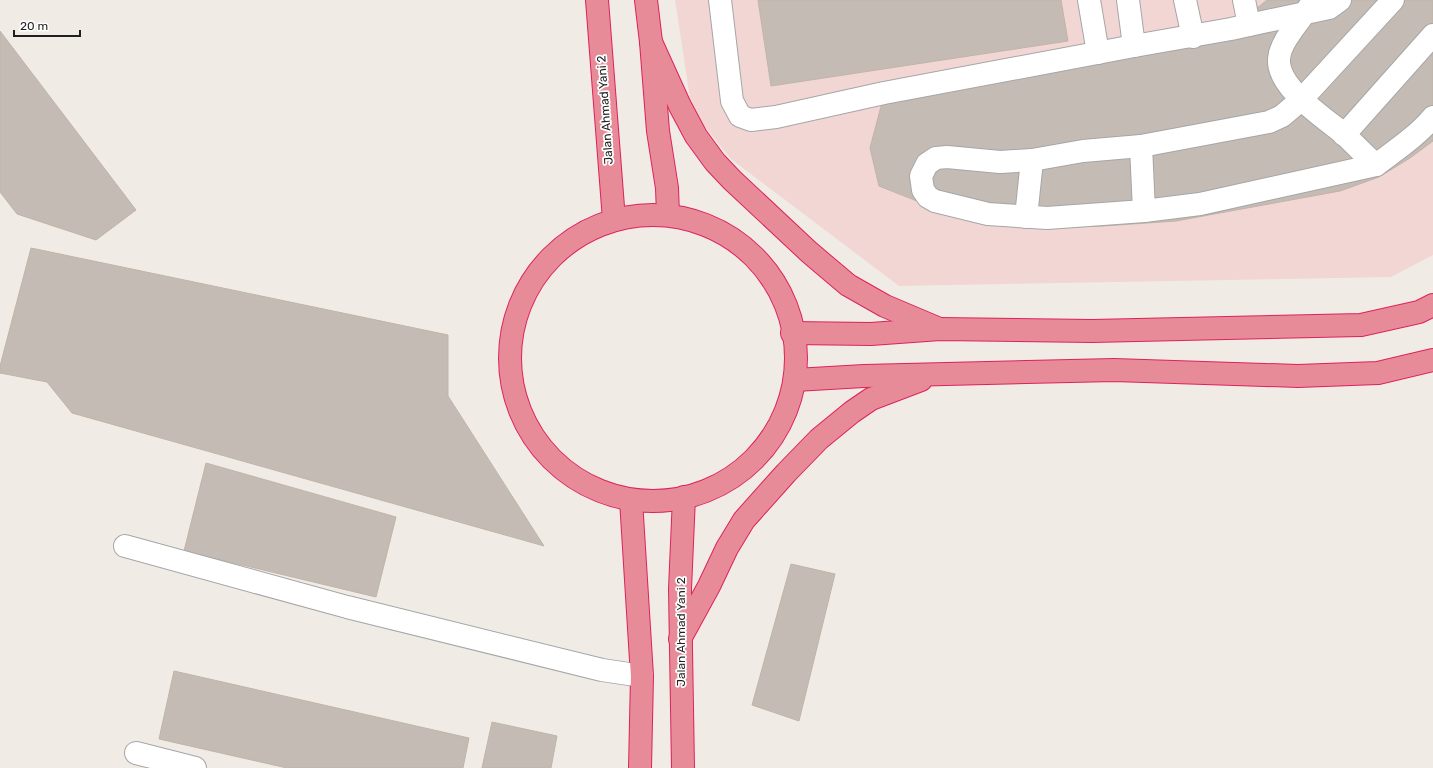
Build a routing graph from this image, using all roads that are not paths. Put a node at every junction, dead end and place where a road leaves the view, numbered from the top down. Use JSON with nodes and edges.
{"nodes":[{"id":1,"x":597,"y":0,"type":"edge"},
{"id":2,"x":646,"y":0,"type":"edge"},
{"id":3,"x":720,"y":0,"type":"edge"},
{"id":4,"x":1089,"y":0,"type":"edge"},
{"id":5,"x":1128,"y":0,"type":"edge"},
{"id":6,"x":1185,"y":0,"type":"edge"},
{"id":7,"x":1244,"y":0,"type":"edge"},
{"id":8,"x":1340,"y":0,"type":"edge"},
{"id":9,"x":1393,"y":0,"type":"edge"},
{"id":10,"x":1307,"y":5,"type":"edge"},
{"id":11,"x":1249,"y":25,"type":"junction"},
{"id":12,"x":1433,"y":35,"type":"edge"},
{"id":13,"x":1193,"y":37,"type":"junction"},
{"id":14,"x":651,"y":42,"type":"junction"},
{"id":15,"x":1134,"y":46,"type":"junction"},
{"id":16,"x":1098,"y":53,"type":"junction"},
{"id":17,"x":1301,"y":100,"type":"junction"},
{"id":18,"x":1433,"y":117,"type":"edge"},
{"id":19,"x":1344,"y":135,"type":"junction"},
{"id":20,"x":1141,"y":146,"type":"junction"},
{"id":21,"x":1032,"y":160,"type":"junction"},
{"id":22,"x":1376,"y":165,"type":"junction"},
{"id":23,"x":1144,"y":211,"type":"junction"},
{"id":24,"x":668,"y":215,"type":"junction"},
{"id":25,"x":1026,"y":217,"type":"junction"},
{"id":26,"x":614,"y":220,"type":"junction"},
{"id":27,"x":1433,"y":305,"type":"edge"},
{"id":28,"x":940,"y":329,"type":"junction"},
{"id":29,"x":792,"y":334,"type":"junction"},
{"id":30,"x":1433,"y":360,"type":"edge"},
{"id":31,"x":935,"y":374,"type":"junction"},
{"id":32,"x":795,"y":380,"type":"junction"},
{"id":33,"x":684,"y":497,"type":"junction"},
{"id":34,"x":631,"y":500,"type":"junction"},
{"id":35,"x":125,"y":546,"type":"dead end"},
{"id":36,"x":680,"y":639,"type":"junction"},
{"id":37,"x":642,"y":676,"type":"junction"},
{"id":38,"x":136,"y":753,"type":"dead end"},
{"id":39,"x":195,"y":768,"type":"edge"},
{"id":40,"x":640,"y":768,"type":"edge"},
{"id":41,"x":683,"y":768,"type":"edge"}],
"edges":[{"from":1,"to":26,"type":"highway","name":"Jalan Ahmad Yani 2"},
{"from":2,"to":14,"type":"highway"},
{"from":3,"to":16,"type":"lane"},
{"from":4,"to":16,"type":"lane"},
{"from":5,"to":15,"type":"lane"},
{"from":6,"to":13,"type":"lane"},
{"from":7,"to":11,"type":"lane"},
{"from":8,"to":10,"type":"lane"},
{"from":9,"to":17,"type":"lane"},
{"from":10,"to":11,"type":"lane"},
{"from":10,"to":17,"type":"lane"},
{"from":11,"to":13,"type":"lane"},
{"from":12,"to":19,"type":"lane"},
{"from":13,"to":15,"type":"lane"},
{"from":14,"to":24,"type":"highway"},
{"from":14,"to":28,"type":"highway"},
{"from":15,"to":16,"type":"lane"},
{"from":17,"to":19,"type":"lane"},
{"from":17,"to":20,"type":"lane"},
{"from":18,"to":22,"type":"lane"},
{"from":19,"to":22,"type":"lane"},
{"from":20,"to":21,"type":"lane"},
{"from":20,"to":23,"type":"lane"},
{"from":21,"to":25,"type":"lane"},
{"from":21,"to":25,"type":"lane"},
{"from":22,"to":23,"type":"lane"},
{"from":23,"to":25,"type":"lane"},
{"from":24,"to":26,"type":"highway"},
{"from":24,"to":29,"type":"highway"},
{"from":26,"to":34,"type":"highway"},
{"from":27,"to":28,"type":"highway"},
{"from":28,"to":29,"type":"highway"},
{"from":29,"to":32,"type":"highway"},
{"from":30,"to":31,"type":"highway"},
{"from":31,"to":32,"type":"highway"},
{"from":31,"to":36,"type":"highway"},
{"from":32,"to":33,"type":"highway"},
{"from":33,"to":34,"type":"highway"},
{"from":33,"to":36,"type":"highway","name":"Jalan Ahmad Yani 2"},
{"from":34,"to":37,"type":"highway"},
{"from":35,"to":37,"type":"lane"},
{"from":36,"to":41,"type":"highway","name":"Jalan Ahmad Yani 2"},
{"from":37,"to":40,"type":"highway"},
{"from":38,"to":39,"type":"lane"}]}
